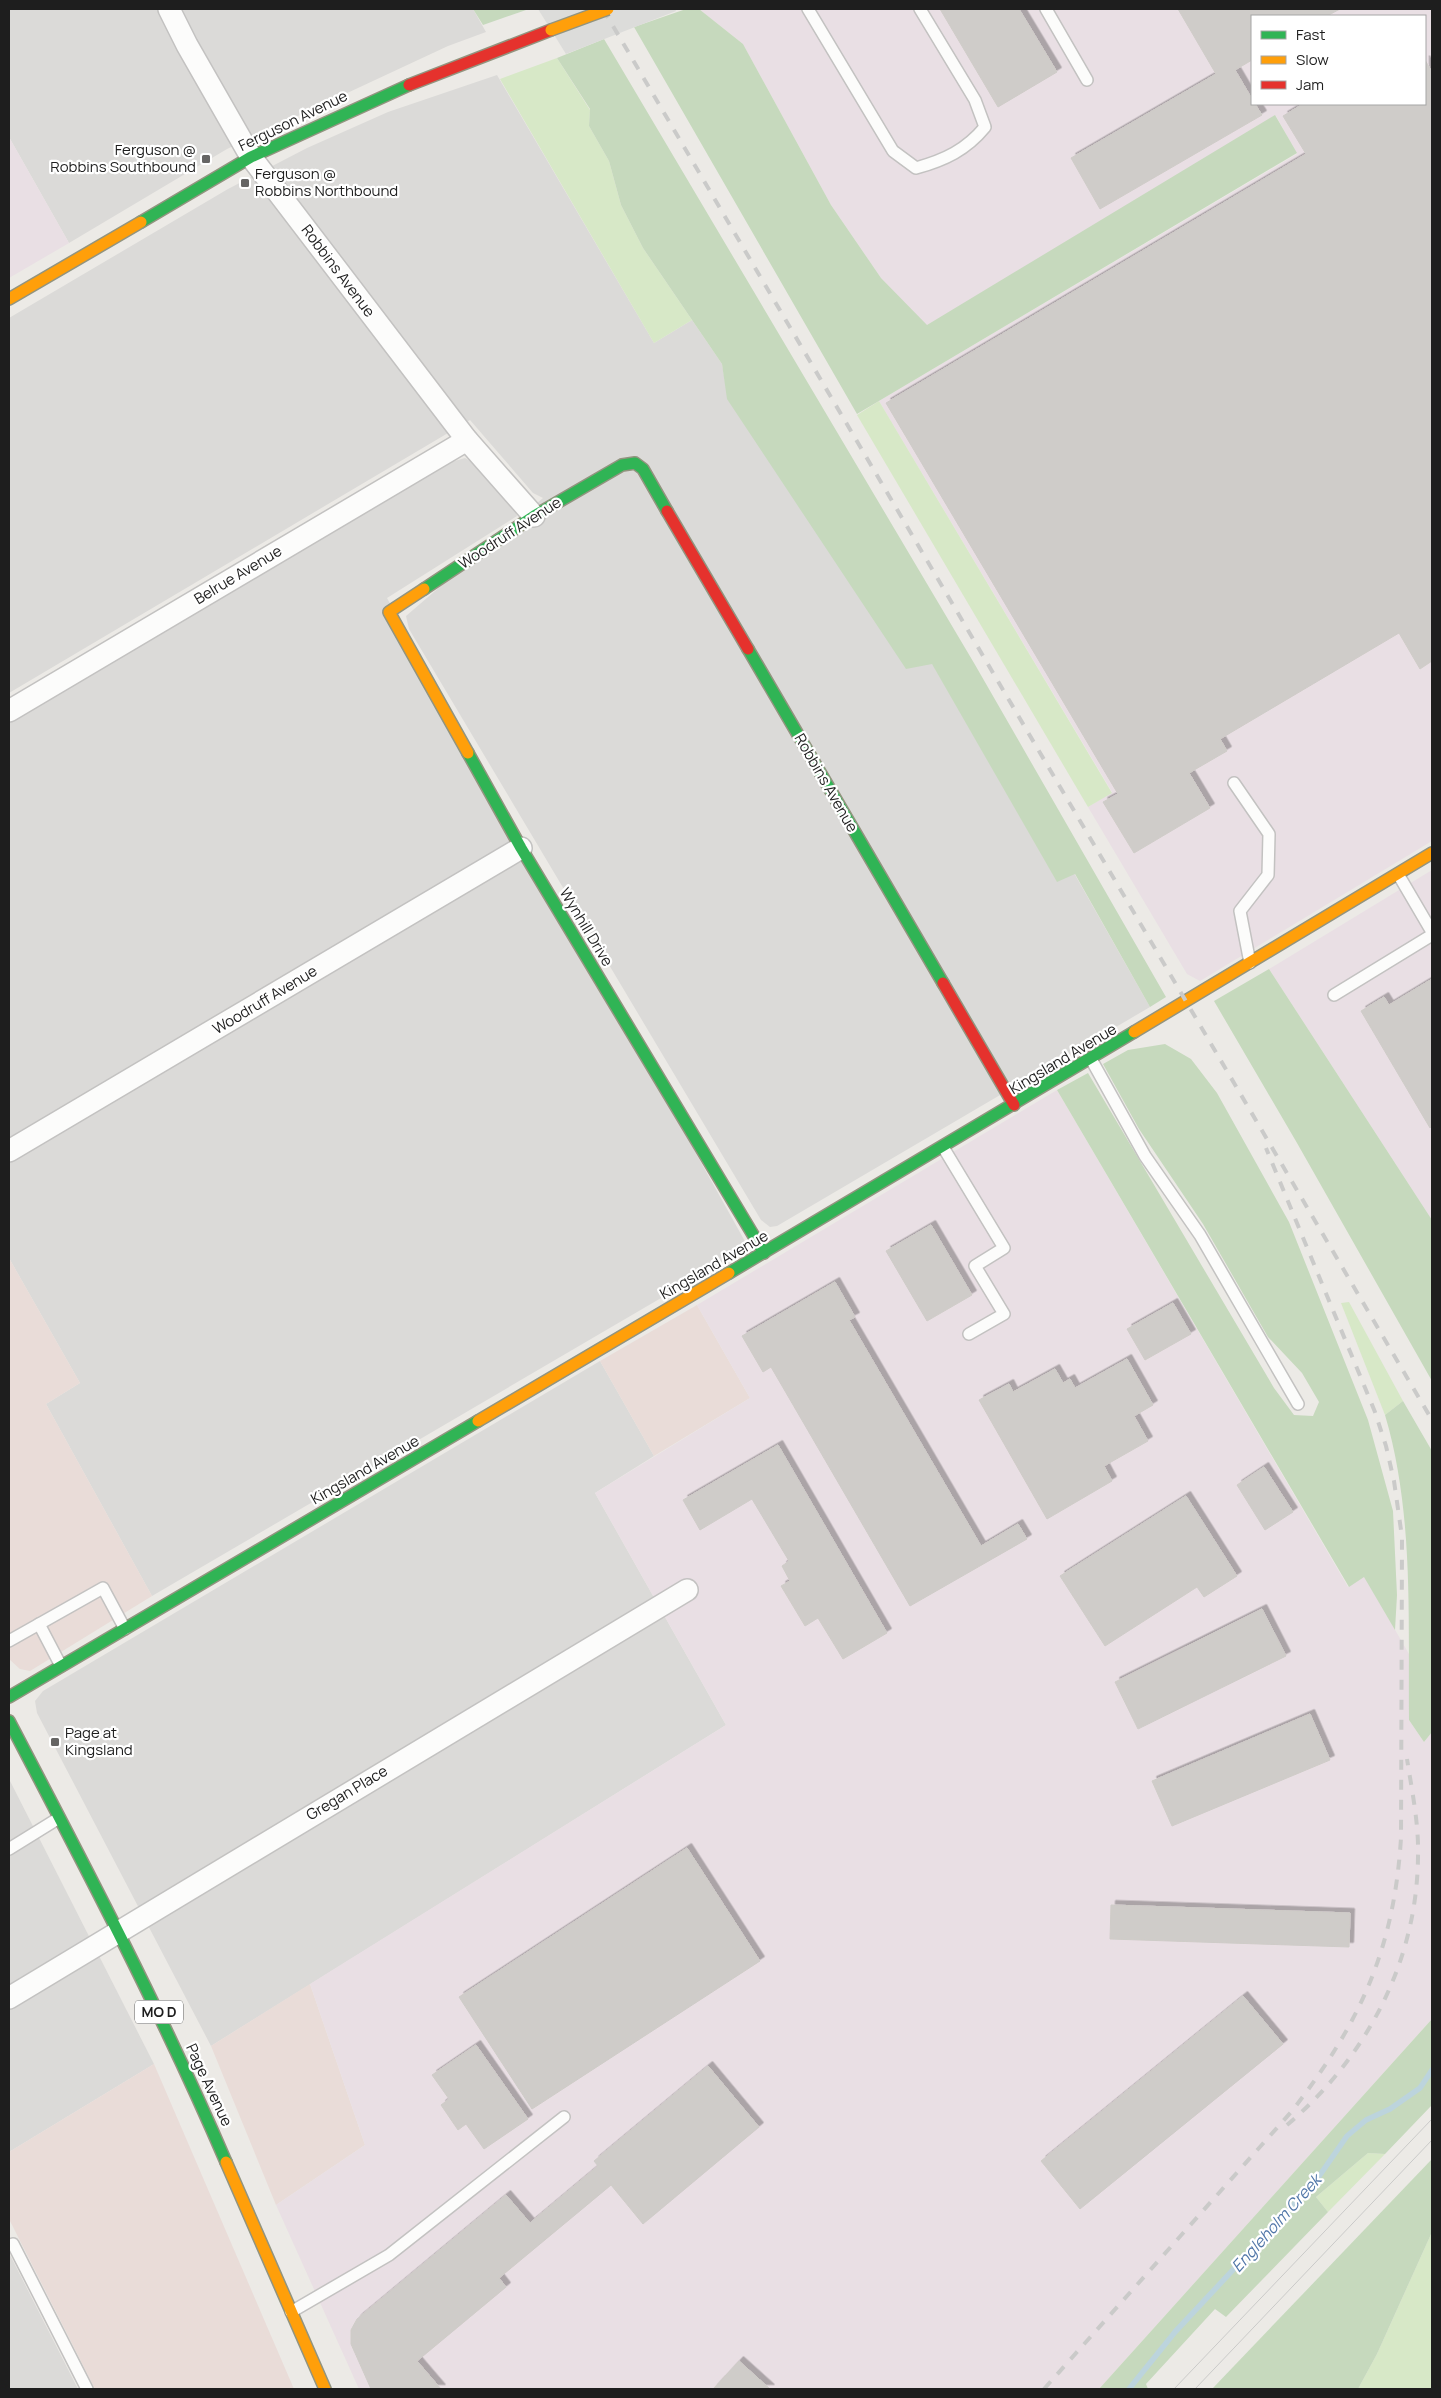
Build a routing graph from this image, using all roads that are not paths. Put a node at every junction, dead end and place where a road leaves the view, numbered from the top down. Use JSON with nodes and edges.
{"nodes":[{"id":1,"x":169,"y":9,"type":"edge"},
{"id":2,"x":608,"y":9,"type":"edge"},
{"id":3,"x":808,"y":9,"type":"edge"},
{"id":4,"x":920,"y":9,"type":"edge"},
{"id":5,"x":1046,"y":9,"type":"edge"},
{"id":6,"x":1086,"y":80,"type":"dead end"},
{"id":7,"x":251,"y":156,"type":"junction"},
{"id":8,"x":9,"y":298,"type":"edge"},
{"id":9,"x":467,"y":440,"type":"junction"},
{"id":10,"x":635,"y":463,"type":"joint"},
{"id":11,"x":534,"y":516,"type":"junction"},
{"id":12,"x":389,"y":612,"type":"joint"},
{"id":13,"x":9,"y":711,"type":"edge"},
{"id":14,"x":1234,"y":783,"type":"dead end"},
{"id":15,"x":521,"y":848,"type":"junction"},
{"id":16,"x":1432,"y":853,"type":"edge"},
{"id":17,"x":1398,"y":874,"type":"junction"},
{"id":18,"x":1432,"y":934,"type":"edge"},
{"id":19,"x":1250,"y":964,"type":"junction"},
{"id":20,"x":1334,"y":995,"type":"dead end"},
{"id":21,"x":1091,"y":1059,"type":"junction"},
{"id":22,"x":1014,"y":1105,"type":"junction"},
{"id":23,"x":943,"y":1147,"type":"junction"},
{"id":24,"x":9,"y":1151,"type":"edge"},
{"id":25,"x":764,"y":1253,"type":"junction"},
{"id":26,"x":969,"y":1334,"type":"dead end"},
{"id":27,"x":1298,"y":1404,"type":"dead end"},
{"id":28,"x":687,"y":1590,"type":"dead end"},
{"id":29,"x":39,"y":1624,"type":"junction"},
{"id":30,"x":124,"y":1629,"type":"junction"},
{"id":31,"x":9,"y":1639,"type":"edge"},
{"id":32,"x":60,"y":1666,"type":"junction"},
{"id":33,"x":9,"y":1697,"type":"edge"},
{"id":34,"x":9,"y":1721,"type":"edge"},
{"id":35,"x":59,"y":1818,"type":"junction"},
{"id":36,"x":9,"y":1848,"type":"edge"},
{"id":37,"x":118,"y":1930,"type":"junction"},
{"id":38,"x":9,"y":1998,"type":"edge"},
{"id":39,"x":564,"y":2117,"type":"dead end"},
{"id":40,"x":13,"y":2244,"type":"dead end"},
{"id":41,"x":292,"y":2312,"type":"junction"},
{"id":42,"x":87,"y":2389,"type":"edge"},
{"id":43,"x":325,"y":2389,"type":"edge"}],
"edges":[{"from":1,"to":7,"type":"street","name":"Robbins Avenue"},
{"from":2,"to":7,"type":"street","name":"Ferguson Avenue","bridge":true},
{"from":3,"to":4,"type":"lane"},
{"from":5,"to":6,"type":"lane"},
{"from":7,"to":8,"type":"street","name":"Ferguson Avenue"},
{"from":7,"to":9,"type":"street","name":"Robbins Avenue"},
{"from":9,"to":11,"type":"street","name":"Robbins Avenue"},
{"from":9,"to":13,"type":"street","name":"Belrue Avenue"},
{"from":10,"to":11,"type":"street","name":"Woodruff Avenue"},
{"from":10,"to":22,"type":"street","name":"Robbins Avenue"},
{"from":11,"to":12,"type":"street","name":"Woodruff Avenue"},
{"from":12,"to":15,"type":"street","name":"Wynhill Drive"},
{"from":14,"to":19,"type":"lane"},
{"from":15,"to":24,"type":"street","name":"Woodruff Avenue"},
{"from":15,"to":25,"type":"street","name":"Wynhill Drive"},
{"from":16,"to":17,"type":"street","name":"Kingsland Avenue"},
{"from":17,"to":18,"type":"lane"},
{"from":17,"to":19,"type":"street","name":"Kingsland Avenue"},
{"from":18,"to":20,"type":"lane"},
{"from":19,"to":21,"type":"street","name":"Kingsland Avenue"},
{"from":21,"to":22,"type":"street","name":"Kingsland Avenue"},
{"from":21,"to":27,"type":"lane"},
{"from":22,"to":23,"type":"street","name":"Kingsland Avenue"},
{"from":23,"to":25,"type":"street","name":"Kingsland Avenue"},
{"from":23,"to":26,"type":"lane"},
{"from":25,"to":30,"type":"street","name":"Kingsland Avenue"},
{"from":28,"to":37,"type":"street","name":"Gregan Place"},
{"from":29,"to":30,"type":"lane"},
{"from":29,"to":31,"type":"lane"},
{"from":29,"to":32,"type":"lane"},
{"from":30,"to":32,"type":"street","name":"Kingsland Avenue"},
{"from":32,"to":33,"type":"street","name":"Kingsland Avenue"},
{"from":34,"to":35,"type":"street","name":"Page Avenue","number":"MO D"},
{"from":35,"to":36,"type":"lane"},
{"from":35,"to":37,"type":"street","name":"Page Avenue","number":"MO D"},
{"from":37,"to":38,"type":"street","name":"Gregan Place"},
{"from":37,"to":41,"type":"street","name":"Page Avenue","number":"MO D"},
{"from":39,"to":41,"type":"lane"},
{"from":40,"to":42,"type":"lane"},
{"from":41,"to":43,"type":"street","name":"Page Avenue","number":"MO D"}]}
